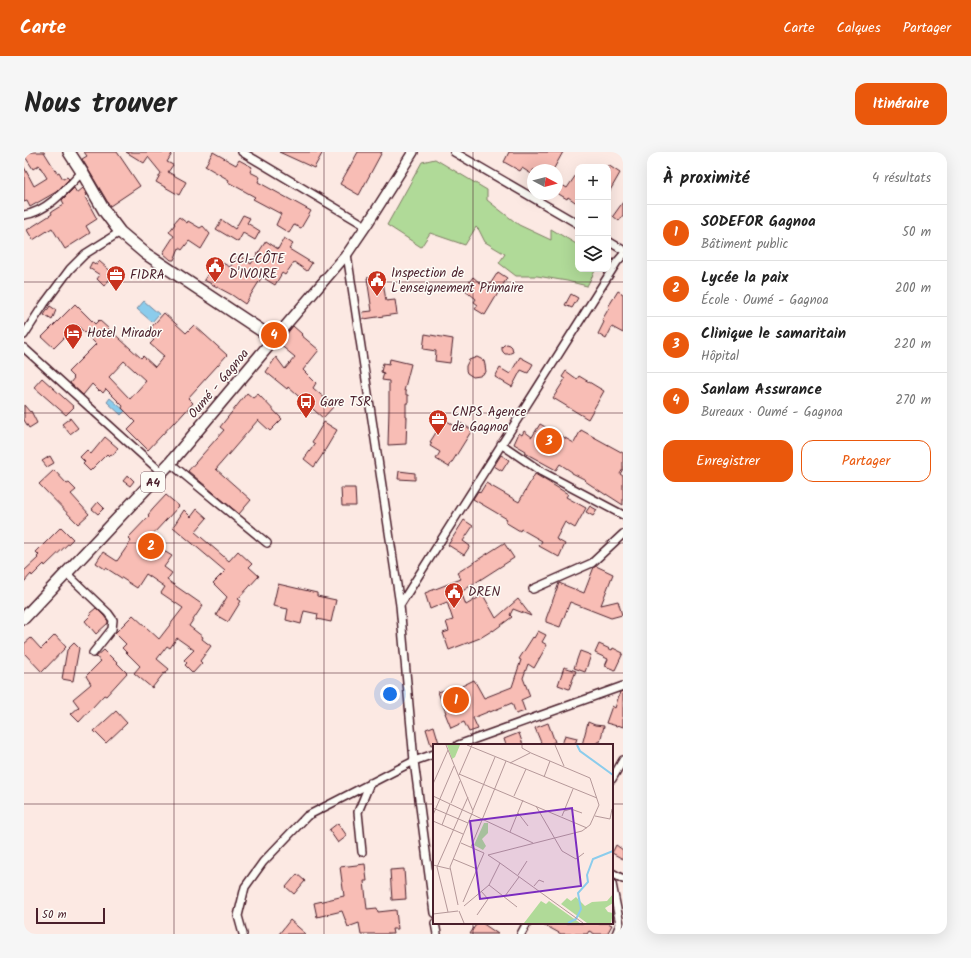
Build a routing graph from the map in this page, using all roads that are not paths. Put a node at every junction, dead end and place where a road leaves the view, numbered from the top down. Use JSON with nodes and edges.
{"nodes":[{"id":1,"x":68,"y":152,"type":"edge"},
{"id":2,"x":242,"y":152,"type":"edge"},
{"id":3,"x":413,"y":152,"type":"edge"},
{"id":4,"x":454,"y":152,"type":"edge"},
{"id":5,"x":254,"y":155,"type":"edge"},
{"id":6,"x":82,"y":172,"type":"junction"},
{"id":7,"x":24,"y":215,"type":"edge"},
{"id":8,"x":575,"y":222,"type":"edge"},
{"id":9,"x":366,"y":226,"type":"junction"},
{"id":10,"x":120,"y":232,"type":"junction"},
{"id":11,"x":611,"y":243,"type":"edge"},
{"id":12,"x":623,"y":250,"type":"edge"},
{"id":13,"x":348,"y":254,"type":"junction"},
{"id":14,"x":623,"y":255,"type":"edge"},
{"id":15,"x":24,"y":335,"type":"edge"},
{"id":16,"x":274,"y":339,"type":"junction"},
{"id":17,"x":24,"y":348,"type":"edge"},
{"id":18,"x":501,"y":444,"type":"junction"},
{"id":19,"x":170,"y":463,"type":"junction"},
{"id":20,"x":161,"y":472,"type":"junction"},
{"id":21,"x":623,"y":515,"type":"edge"},
{"id":22,"x":623,"y":534,"type":"edge"},
{"id":23,"x":267,"y":543,"type":"dead end"},
{"id":24,"x":67,"y":574,"type":"junction"},
{"id":25,"x":533,"y":589,"type":"dead end"},
{"id":26,"x":400,"y":605,"type":"junction"},
{"id":27,"x":24,"y":618,"type":"edge"},
{"id":28,"x":93,"y":653,"type":"dead end"},
{"id":29,"x":623,"y":686,"type":"edge"},
{"id":30,"x":461,"y":744,"type":"edge"},
{"id":31,"x":433,"y":754,"type":"edge"},
{"id":32,"x":623,"y":760,"type":"edge"},
{"id":33,"x":414,"y":761,"type":"junction"},
{"id":34,"x":613,"y":777,"type":"edge"},
{"id":35,"x":370,"y":784,"type":"junction"},
{"id":36,"x":362,"y":852,"type":"dead end"},
{"id":37,"x":613,"y":874,"type":"edge"},
{"id":38,"x":623,"y":879,"type":"edge"},
{"id":39,"x":613,"y":889,"type":"edge"},
{"id":40,"x":433,"y":905,"type":"edge"},
{"id":41,"x":435,"y":924,"type":"edge"},
{"id":42,"x":526,"y":924,"type":"edge"},
{"id":43,"x":243,"y":934,"type":"edge"},
{"id":44,"x":437,"y":934,"type":"edge"},
{"id":45,"x":521,"y":934,"type":"edge"},
{"id":46,"x":616,"y":934,"type":"edge"}],
"edges":[{"from":1,"to":6,"type":"main road"},
{"from":2,"to":5,"type":"street"},
{"from":3,"to":9,"type":"street"},
{"from":4,"to":8,"type":"street"},
{"from":5,"to":9,"type":"street"},
{"from":6,"to":7,"type":"street"},
{"from":6,"to":10,"type":"main road"},
{"from":9,"to":13,"type":"street"},
{"from":10,"to":15,"type":"street"},
{"from":10,"to":16,"type":"main road"},
{"from":11,"to":12,"type":"street"},
{"from":13,"to":16,"type":"street"},
{"from":13,"to":26,"type":"street"},
{"from":14,"to":18,"type":"street"},
{"from":16,"to":19,"type":"main road","name":"Oumé - Gagnoa","number":"A4"},
{"from":17,"to":20,"type":"street"},
{"from":18,"to":21,"type":"street"},
{"from":18,"to":26,"type":"street"},
{"from":19,"to":20,"type":"main road","name":"Oumé - Gagnoa","number":"A4"},
{"from":19,"to":23,"type":"street"},
{"from":20,"to":24,"type":"main road","name":"Oumé - Gagnoa","number":"A4"},
{"from":22,"to":25,"type":"street"},
{"from":24,"to":27,"type":"main road","name":"Oumé - Gagnoa","number":"A4"},
{"from":24,"to":28,"type":"street"},
{"from":26,"to":33,"type":"street"},
{"from":29,"to":30,"type":"street"},
{"from":31,"to":33,"type":"street"},
{"from":32,"to":34,"type":"street"},
{"from":33,"to":35,"type":"street"},
{"from":33,"to":40,"type":"street"},
{"from":35,"to":36,"type":"street"},
{"from":35,"to":43,"type":"street"},
{"from":37,"to":38,"type":"street"},
{"from":39,"to":46,"type":"street"},
{"from":41,"to":44,"type":"street"},
{"from":42,"to":45,"type":"street"}]}
